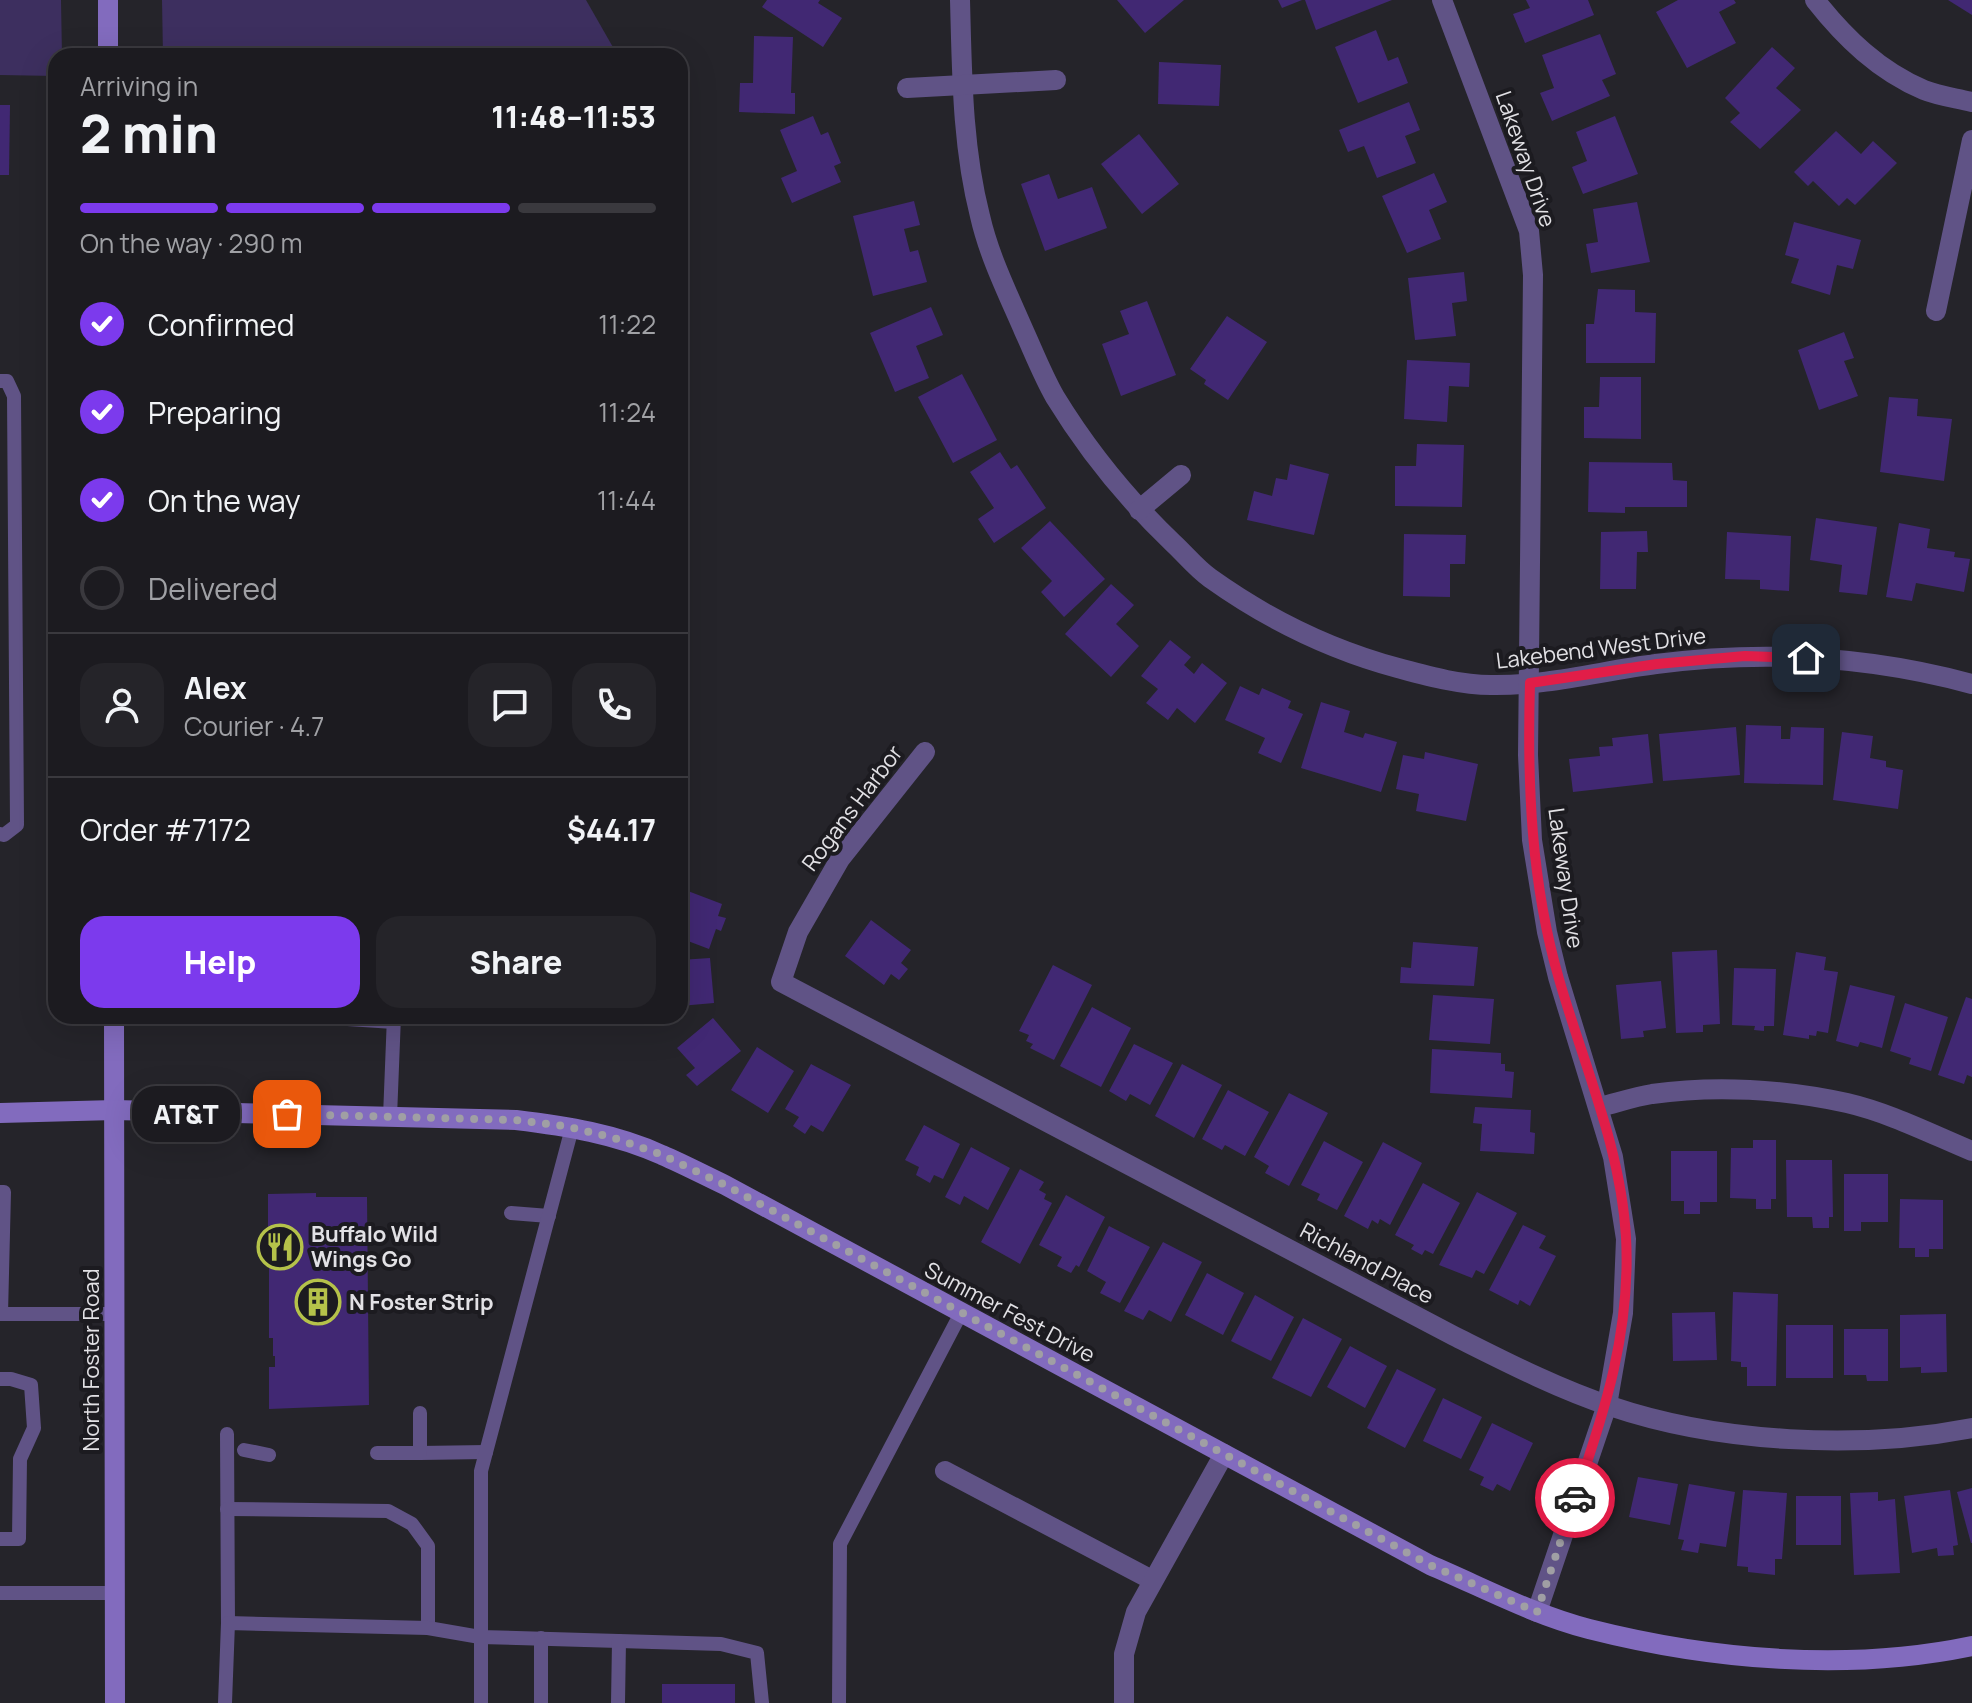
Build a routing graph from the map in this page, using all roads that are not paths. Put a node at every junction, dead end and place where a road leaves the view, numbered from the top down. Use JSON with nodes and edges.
{"nodes":[{"id":1,"x":108,"y":0,"type":"edge"},
{"id":2,"x":960,"y":0,"type":"edge"},
{"id":3,"x":1442,"y":0,"type":"edge"},
{"id":4,"x":1815,"y":0,"type":"edge"},
{"id":5,"x":108,"y":48,"type":"edge"},
{"id":6,"x":1056,"y":80,"type":"dead end"},
{"id":7,"x":963,"y":83,"type":"junction"},
{"id":8,"x":907,"y":88,"type":"dead end"},
{"id":9,"x":1972,"y":102,"type":"edge"},
{"id":10,"x":1972,"y":140,"type":"edge"},
{"id":11,"x":1936,"y":311,"type":"dead end"},
{"id":12,"x":0,"y":381,"type":"edge"},
{"id":13,"x":1181,"y":475,"type":"dead end"},
{"id":14,"x":1139,"y":510,"type":"junction"},
{"id":15,"x":1530,"y":683,"type":"junction"},
{"id":16,"x":1972,"y":684,"type":"edge"},
{"id":17,"x":925,"y":752,"type":"dead end"},
{"id":18,"x":0,"y":834,"type":"edge"},
{"id":19,"x":781,"y":982,"type":"joint"},
{"id":20,"x":114,"y":1024,"type":"edge"},
{"id":21,"x":394,"y":1024,"type":"edge"},
{"id":22,"x":1599,"y":1107,"type":"junction"},
{"id":23,"x":115,"y":1110,"type":"junction"},
{"id":24,"x":0,"y":1113,"type":"edge"},
{"id":25,"x":390,"y":1117,"type":"junction"},
{"id":26,"x":572,"y":1128,"type":"junction"},
{"id":27,"x":1972,"y":1151,"type":"edge"},
{"id":28,"x":0,"y":1192,"type":"edge"},
{"id":29,"x":511,"y":1213,"type":"dead end"},
{"id":30,"x":549,"y":1216,"type":"junction"},
{"id":31,"x":961,"y":1313,"type":"junction"},
{"id":32,"x":115,"y":1314,"type":"junction"},
{"id":33,"x":0,"y":1379,"type":"edge"},
{"id":34,"x":1607,"y":1405,"type":"junction"},
{"id":35,"x":420,"y":1413,"type":"dead end"},
{"id":36,"x":1972,"y":1428,"type":"edge"},
{"id":37,"x":227,"y":1434,"type":"dead end"},
{"id":38,"x":244,"y":1450,"type":"dead end"},
{"id":39,"x":486,"y":1452,"type":"junction"},
{"id":40,"x":377,"y":1453,"type":"dead end"},
{"id":41,"x":420,"y":1453,"type":"junction"},
{"id":42,"x":1224,"y":1454,"type":"junction"},
{"id":43,"x":269,"y":1455,"type":"dead end"},
{"id":44,"x":945,"y":1471,"type":"dead end"},
{"id":45,"x":227,"y":1509,"type":"junction"},
{"id":46,"x":0,"y":1539,"type":"edge"},
{"id":47,"x":1152,"y":1580,"type":"junction"},
{"id":48,"x":0,"y":1593,"type":"edge"},
{"id":49,"x":115,"y":1593,"type":"junction"},
{"id":50,"x":1537,"y":1612,"type":"junction"},
{"id":51,"x":228,"y":1623,"type":"junction"},
{"id":52,"x":428,"y":1628,"type":"junction"},
{"id":53,"x":480,"y":1637,"type":"junction"},
{"id":54,"x":541,"y":1638,"type":"junction"},
{"id":55,"x":619,"y":1641,"type":"junction"},
{"id":56,"x":1972,"y":1646,"type":"edge"},
{"id":57,"x":115,"y":1703,"type":"edge"},
{"id":58,"x":225,"y":1703,"type":"edge"},
{"id":59,"x":481,"y":1703,"type":"edge"},
{"id":60,"x":541,"y":1703,"type":"edge"},
{"id":61,"x":618,"y":1703,"type":"edge"},
{"id":62,"x":762,"y":1703,"type":"edge"},
{"id":63,"x":839,"y":1703,"type":"edge"},
{"id":64,"x":1124,"y":1703,"type":"edge"}],
"edges":[{"from":1,"to":5,"type":"street"},
{"from":2,"to":7,"type":"street","name":"Lakebend West Drive"},
{"from":3,"to":15,"type":"street","name":"Lakeway Drive"},
{"from":4,"to":9,"type":"street"},
{"from":6,"to":7,"type":"street"},
{"from":7,"to":8,"type":"street"},
{"from":7,"to":14,"type":"street","name":"Lakebend West Drive"},
{"from":10,"to":11,"type":"street"},
{"from":12,"to":18,"type":"lane"},
{"from":13,"to":14,"type":"street"},
{"from":14,"to":15,"type":"street","name":"Lakebend West Drive"},
{"from":15,"to":16,"type":"street","name":"Lakebend West Drive"},
{"from":15,"to":22,"type":"street","name":"Lakeway Drive"},
{"from":17,"to":19,"type":"street","name":"Rogans Harbor"},
{"from":19,"to":34,"type":"street","name":"Richland Place"},
{"from":20,"to":23,"type":"street","name":"North Foster Road"},
{"from":21,"to":25,"type":"lane"},
{"from":22,"to":27,"type":"street"},
{"from":22,"to":34,"type":"street","name":"Lakeway Drive"},
{"from":23,"to":24,"type":"street","name":"Summer Fest Drive"},
{"from":23,"to":25,"type":"street","name":"Summer Fest Drive"},
{"from":23,"to":32,"type":"street","name":"North Foster Road"},
{"from":25,"to":26,"type":"street","name":"Summer Fest Drive"},
{"from":26,"to":30,"type":"lane"},
{"from":26,"to":31,"type":"street","name":"Summer Fest Drive"},
{"from":28,"to":32,"type":"lane"},
{"from":29,"to":30,"type":"lane"},
{"from":30,"to":39,"type":"lane"},
{"from":31,"to":42,"type":"street","name":"Summer Fest Drive"},
{"from":31,"to":63,"type":"lane"},
{"from":32,"to":49,"type":"street","name":"North Foster Road"},
{"from":33,"to":46,"type":"lane"},
{"from":34,"to":36,"type":"street","name":"Richland Place"},
{"from":34,"to":50,"type":"street","name":"Lakeway Drive"},
{"from":35,"to":41,"type":"lane"},
{"from":37,"to":45,"type":"lane"},
{"from":38,"to":43,"type":"lane"},
{"from":39,"to":41,"type":"lane"},
{"from":39,"to":53,"type":"lane"},
{"from":40,"to":41,"type":"lane"},
{"from":42,"to":47,"type":"street"},
{"from":42,"to":50,"type":"street","name":"Summer Fest Drive"},
{"from":44,"to":47,"type":"street"},
{"from":45,"to":51,"type":"lane"},
{"from":45,"to":52,"type":"lane"},
{"from":47,"to":64,"type":"street"},
{"from":48,"to":49,"type":"lane"},
{"from":49,"to":57,"type":"street","name":"North Foster Road"},
{"from":50,"to":56,"type":"street","name":"Summer Fest Drive"},
{"from":51,"to":52,"type":"lane"},
{"from":51,"to":58,"type":"lane"},
{"from":52,"to":53,"type":"lane"},
{"from":53,"to":54,"type":"lane"},
{"from":53,"to":59,"type":"lane"},
{"from":54,"to":55,"type":"lane"},
{"from":54,"to":60,"type":"lane"},
{"from":55,"to":61,"type":"lane"},
{"from":55,"to":62,"type":"lane"}]}
